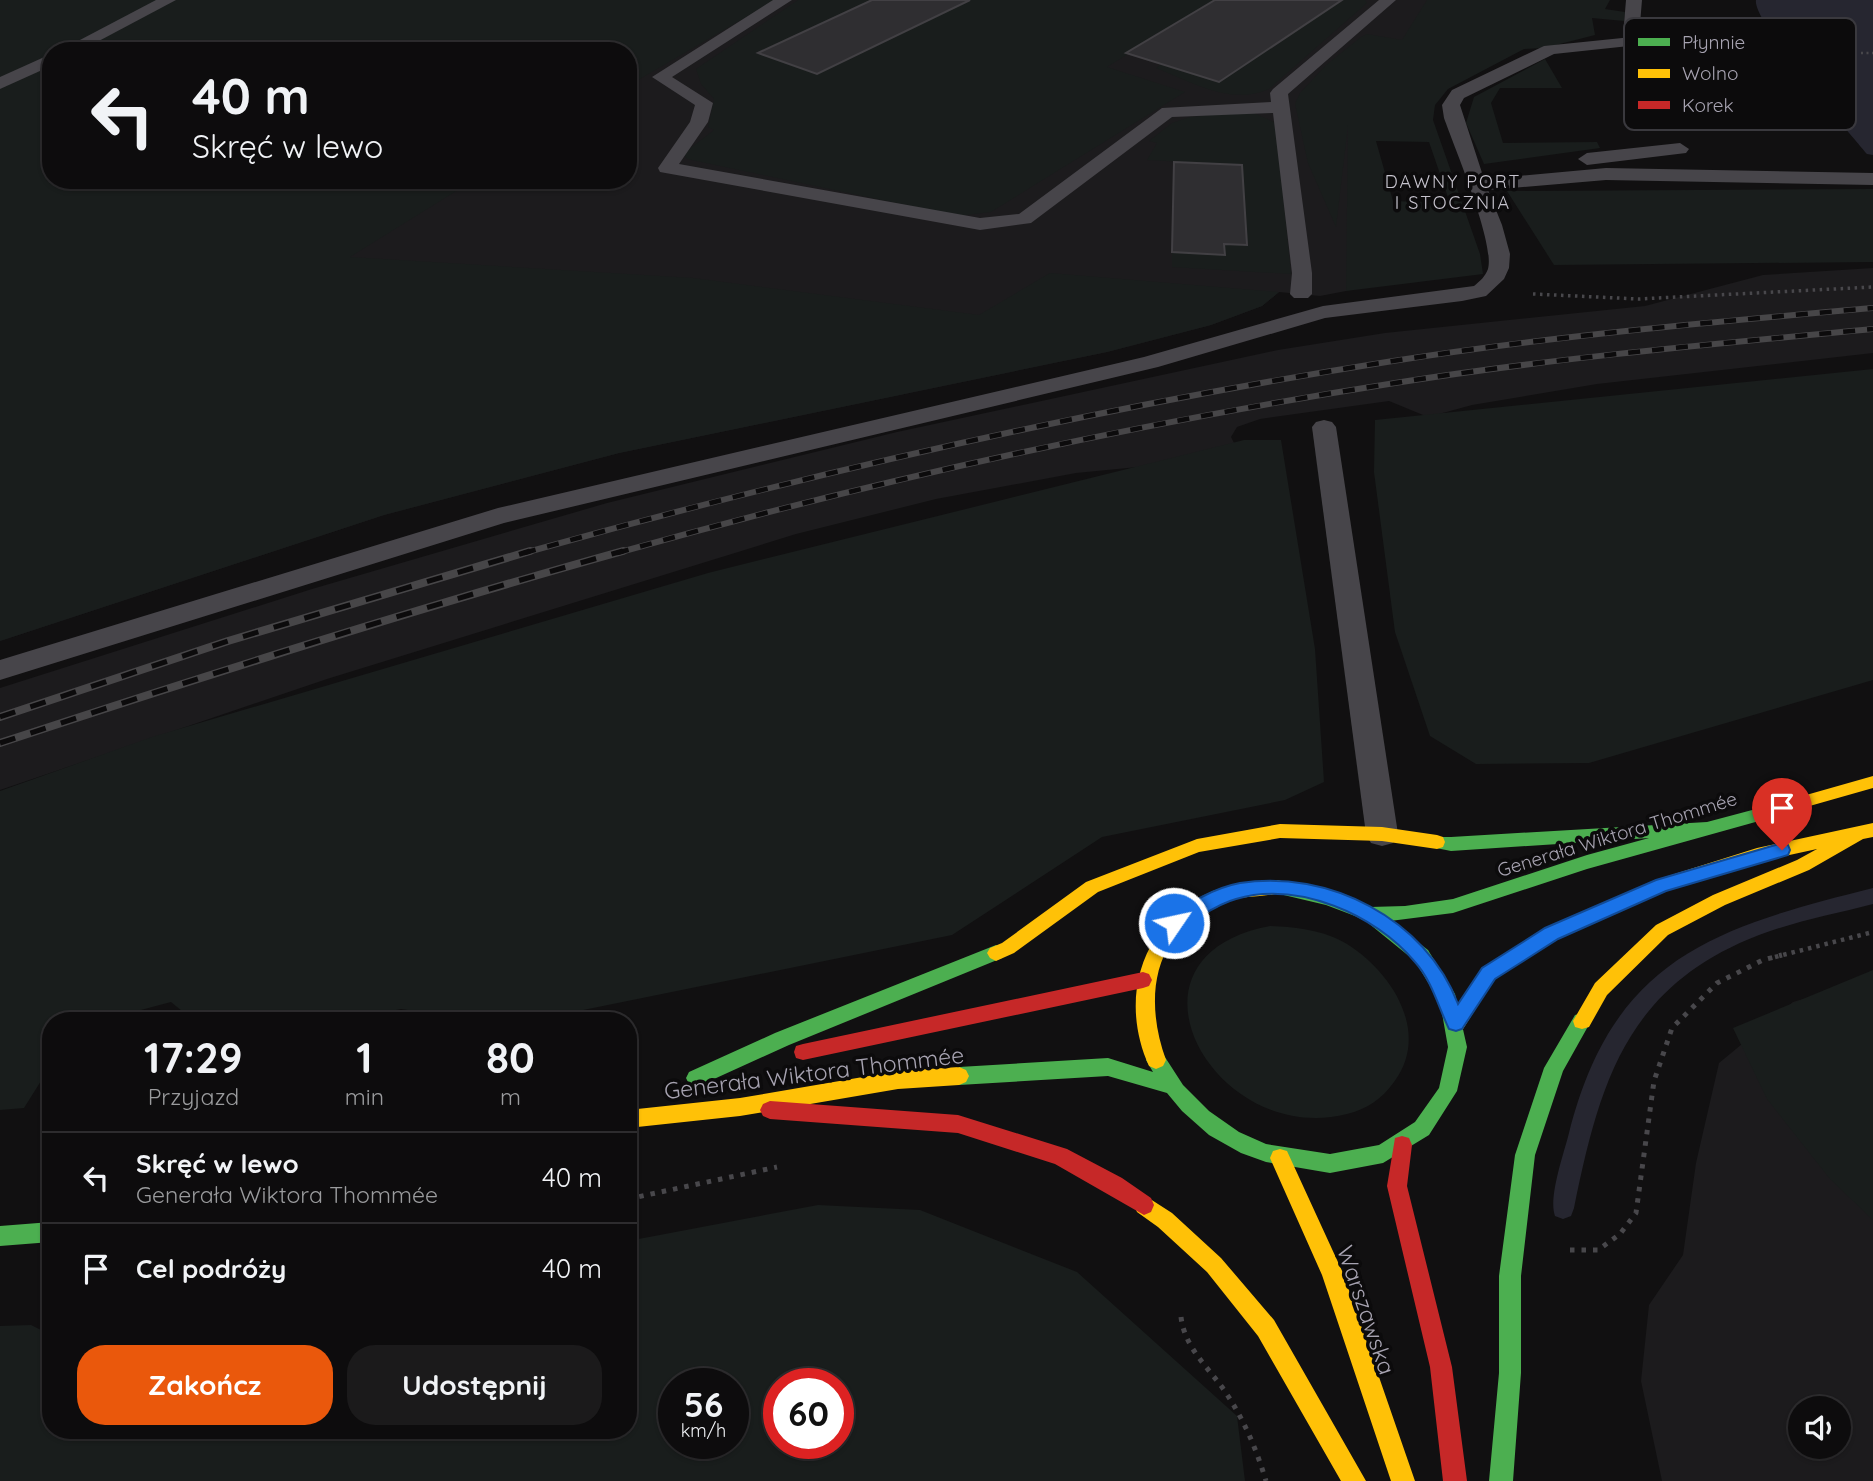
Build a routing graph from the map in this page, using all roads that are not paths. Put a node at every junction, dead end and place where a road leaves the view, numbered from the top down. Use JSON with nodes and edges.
{"nodes":[{"id":1,"x":168,"y":0,"type":"edge"},
{"id":2,"x":784,"y":0,"type":"edge"},
{"id":3,"x":1388,"y":0,"type":"edge"},
{"id":4,"x":1634,"y":0,"type":"edge"},
{"id":5,"x":1632,"y":18,"type":"edge"},
{"id":6,"x":85,"y":42,"type":"edge"},
{"id":7,"x":1624,"y":43,"type":"edge"},
{"id":8,"x":42,"y":63,"type":"edge"},
{"id":9,"x":0,"y":84,"type":"edge"},
{"id":10,"x":1281,"y":107,"type":"junction"},
{"id":11,"x":1680,"y":149,"type":"dead end"},
{"id":12,"x":1873,"y":179,"type":"edge"},
{"id":13,"x":1475,"y":180,"type":"junction"},
{"id":14,"x":1301,"y":294,"type":"dead end"},
{"id":15,"x":1324,"y":427,"type":"dead end"},
{"id":16,"x":0,"y":670,"type":"edge"},
{"id":17,"x":1873,"y":782,"type":"edge"},
{"id":18,"x":1705,"y":828,"type":"junction"},
{"id":19,"x":1865,"y":832,"type":"edge"},
{"id":20,"x":1382,"y":834,"type":"junction"},
{"id":21,"x":1371,"y":914,"type":"junction"},
{"id":22,"x":1143,"y":980,"type":"junction"},
{"id":23,"x":1456,"y":1023,"type":"junction"},
{"id":24,"x":1171,"y":1086,"type":"junction"},
{"id":25,"x":740,"y":1107,"type":"junction"},
{"id":26,"x":637,"y":1117,"type":"edge"},
{"id":27,"x":1402,"y":1145,"type":"junction"},
{"id":28,"x":1280,"y":1158,"type":"junction"},
{"id":29,"x":42,"y":1232,"type":"edge"},
{"id":30,"x":0,"y":1236,"type":"edge"},
{"id":31,"x":1354,"y":1481,"type":"edge"},
{"id":32,"x":1403,"y":1481,"type":"edge"},
{"id":33,"x":1455,"y":1481,"type":"edge"},
{"id":34,"x":1501,"y":1481,"type":"edge"}],
"edges":[{"from":1,"to":6,"type":"lane"},
{"from":2,"to":10,"type":"lane"},
{"from":3,"to":10,"type":"lane"},
{"from":4,"to":5,"type":"lane"},
{"from":7,"to":13,"type":"lane"},
{"from":8,"to":9,"type":"lane"},
{"from":10,"to":14,"type":"lane"},
{"from":11,"to":13,"type":"lane"},
{"from":12,"to":13,"type":"lane"},
{"from":13,"to":16,"type":"lane"},
{"from":15,"to":20,"type":"lane"},
{"from":17,"to":18,"type":"main road","name":"Generała Wiktora Thommée"},
{"from":18,"to":20,"type":"main road"},
{"from":18,"to":21,"type":"main road","name":"Generała Wiktora Thommée"},
{"from":19,"to":23,"type":"main road"},
{"from":19,"to":34,"type":"main road"},
{"from":20,"to":22,"type":"main road","name":"Generała Wiktora Thommée"},
{"from":21,"to":22,"type":"main road"},
{"from":21,"to":23,"type":"main road"},
{"from":22,"to":24,"type":"main road"},
{"from":23,"to":27,"type":"main road"},
{"from":24,"to":25,"type":"main road","name":"Generała Wiktora Thommée"},
{"from":24,"to":28,"type":"main road"},
{"from":25,"to":26,"type":"main road","name":"Generała Wiktora Thommée"},
{"from":25,"to":31,"type":"main road"},
{"from":27,"to":28,"type":"main road"},
{"from":27,"to":33,"type":"main road"},
{"from":28,"to":32,"type":"main road","name":"Warszawska"},
{"from":29,"to":30,"type":"main road"}]}
